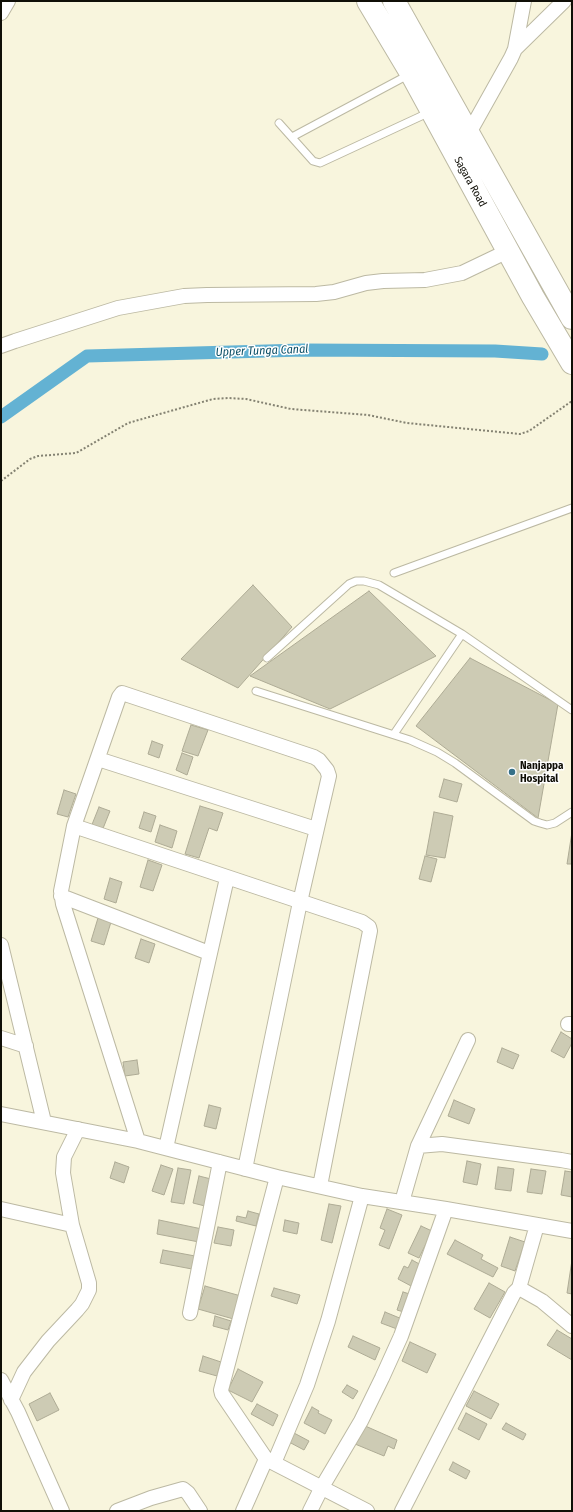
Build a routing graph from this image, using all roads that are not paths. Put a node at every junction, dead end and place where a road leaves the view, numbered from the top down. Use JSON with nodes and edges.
{"nodes":[{"id":1,"x":8,"y":1,"type":"edge"},
{"id":2,"x":368,"y":1,"type":"edge"},
{"id":3,"x":394,"y":1,"type":"edge"},
{"id":4,"x":524,"y":1,"type":"edge"},
{"id":5,"x":564,"y":1,"type":"edge"},
{"id":6,"x":1,"y":13,"type":"edge"},
{"id":7,"x":515,"y":49,"type":"junction"},
{"id":8,"x":411,"y":73,"type":"junction"},
{"id":9,"x":432,"y":111,"type":"junction"},
{"id":10,"x":279,"y":123,"type":"dead end"},
{"id":11,"x":469,"y":133,"type":"junction"},
{"id":12,"x":292,"y":137,"type":"junction"},
{"id":13,"x":508,"y":251,"type":"junction"},
{"id":14,"x":572,"y":318,"type":"edge"},
{"id":15,"x":1,"y":346,"type":"edge"},
{"id":16,"x":570,"y":352,"type":"edge"},
{"id":17,"x":572,"y":508,"type":"edge"},
{"id":18,"x":394,"y":573,"type":"dead end"},
{"id":19,"x":462,"y":634,"type":"junction"},
{"id":20,"x":267,"y":658,"type":"dead end"},
{"id":21,"x":256,"y":691,"type":"dead end"},
{"id":22,"x":572,"y":710,"type":"edge"},
{"id":23,"x":394,"y":734,"type":"junction"},
{"id":24,"x":98,"y":759,"type":"junction"},
{"id":25,"x":572,"y":812,"type":"edge"},
{"id":26,"x":74,"y":826,"type":"junction"},
{"id":27,"x":316,"y":829,"type":"junction"},
{"id":28,"x":227,"y":878,"type":"junction"},
{"id":29,"x":61,"y":896,"type":"junction"},
{"id":30,"x":300,"y":902,"type":"junction"},
{"id":31,"x":1,"y":945,"type":"edge"},
{"id":32,"x":209,"y":953,"type":"junction"},
{"id":33,"x":1,"y":1038,"type":"edge"},
{"id":34,"x":468,"y":1040,"type":"dead end"},
{"id":35,"x":26,"y":1046,"type":"junction"},
{"id":36,"x":1,"y":1114,"type":"edge"},
{"id":37,"x":44,"y":1122,"type":"junction"},
{"id":38,"x":78,"y":1129,"type":"junction"},
{"id":39,"x":138,"y":1141,"type":"junction"},
{"id":40,"x":418,"y":1146,"type":"junction"},
{"id":41,"x":166,"y":1148,"type":"junction"},
{"id":42,"x":220,"y":1162,"type":"junction"},
{"id":43,"x":572,"y":1162,"type":"edge"},
{"id":44,"x":246,"y":1169,"type":"junction"},
{"id":45,"x":277,"y":1177,"type":"junction"},
{"id":46,"x":320,"y":1186,"type":"junction"},
{"id":47,"x":362,"y":1196,"type":"junction"},
{"id":48,"x":402,"y":1202,"type":"junction"},
{"id":49,"x":1,"y":1209,"type":"edge"},
{"id":50,"x":446,"y":1209,"type":"junction"},
{"id":51,"x":72,"y":1225,"type":"junction"},
{"id":52,"x":537,"y":1225,"type":"junction"},
{"id":53,"x":572,"y":1231,"type":"edge"},
{"id":54,"x":519,"y":1288,"type":"junction"},
{"id":55,"x":190,"y":1312,"type":"dead end"},
{"id":56,"x":572,"y":1326,"type":"edge"},
{"id":57,"x":1,"y":1380,"type":"edge"},
{"id":58,"x":11,"y":1400,"type":"junction"},
{"id":59,"x":270,"y":1461,"type":"junction"},
{"id":60,"x":322,"y":1487,"type":"junction"},
{"id":61,"x":153,"y":1505,"type":"edge"},
{"id":62,"x":62,"y":1511,"type":"edge"},
{"id":63,"x":117,"y":1511,"type":"edge"},
{"id":64,"x":200,"y":1511,"type":"edge"},
{"id":65,"x":243,"y":1511,"type":"edge"},
{"id":66,"x":310,"y":1511,"type":"edge"},
{"id":67,"x":367,"y":1511,"type":"edge"},
{"id":68,"x":402,"y":1511,"type":"edge"}],
"edges":[{"from":1,"to":6,"type":"street"},
{"from":2,"to":8,"type":"highway","name":"Sagara Road"},
{"from":3,"to":11,"type":"highway","name":"Sagara Road"},
{"from":4,"to":7,"type":"street"},
{"from":5,"to":7,"type":"street"},
{"from":7,"to":11,"type":"street"},
{"from":8,"to":9,"type":"highway","name":"Sagara Road"},
{"from":8,"to":12,"type":"lane"},
{"from":9,"to":12,"type":"lane"},
{"from":9,"to":13,"type":"highway","name":"Sagara Road"},
{"from":10,"to":12,"type":"lane"},
{"from":11,"to":14,"type":"highway","name":"Sagara Road"},
{"from":13,"to":15,"type":"street"},
{"from":13,"to":16,"type":"highway","name":"Sagara Road"},
{"from":17,"to":18,"type":"lane"},
{"from":19,"to":20,"type":"lane"},
{"from":19,"to":22,"type":"lane"},
{"from":19,"to":23,"type":"lane"},
{"from":21,"to":23,"type":"lane"},
{"from":23,"to":25,"type":"lane"},
{"from":24,"to":26,"type":"street"},
{"from":24,"to":27,"type":"street"},
{"from":24,"to":27,"type":"street"},
{"from":26,"to":28,"type":"street"},
{"from":26,"to":29,"type":"street"},
{"from":27,"to":30,"type":"street"},
{"from":28,"to":30,"type":"street"},
{"from":28,"to":32,"type":"street"},
{"from":29,"to":32,"type":"street"},
{"from":29,"to":39,"type":"street"},
{"from":30,"to":44,"type":"street"},
{"from":30,"to":46,"type":"street"},
{"from":31,"to":35,"type":"street"},
{"from":32,"to":41,"type":"street"},
{"from":33,"to":35,"type":"street"},
{"from":34,"to":40,"type":"street"},
{"from":35,"to":37,"type":"street"},
{"from":36,"to":37,"type":"street"},
{"from":37,"to":38,"type":"street"},
{"from":38,"to":39,"type":"street"},
{"from":38,"to":51,"type":"street"},
{"from":39,"to":41,"type":"street"},
{"from":40,"to":43,"type":"street"},
{"from":40,"to":48,"type":"street"},
{"from":41,"to":42,"type":"street"},
{"from":42,"to":44,"type":"street"},
{"from":42,"to":55,"type":"street"},
{"from":44,"to":45,"type":"street"},
{"from":45,"to":46,"type":"street"},
{"from":45,"to":59,"type":"street"},
{"from":46,"to":47,"type":"street"},
{"from":47,"to":48,"type":"street"},
{"from":47,"to":59,"type":"street"},
{"from":48,"to":50,"type":"street"},
{"from":49,"to":51,"type":"street"},
{"from":50,"to":52,"type":"street"},
{"from":50,"to":60,"type":"street"},
{"from":51,"to":58,"type":"street"},
{"from":52,"to":53,"type":"street"},
{"from":52,"to":54,"type":"street"},
{"from":54,"to":56,"type":"street"},
{"from":54,"to":68,"type":"street"},
{"from":57,"to":58,"type":"street"},
{"from":58,"to":62,"type":"street"},
{"from":59,"to":60,"type":"street"},
{"from":59,"to":65,"type":"street"},
{"from":60,"to":66,"type":"street"},
{"from":60,"to":67,"type":"street"},
{"from":61,"to":63,"type":"street"},
{"from":61,"to":64,"type":"street"}]}
